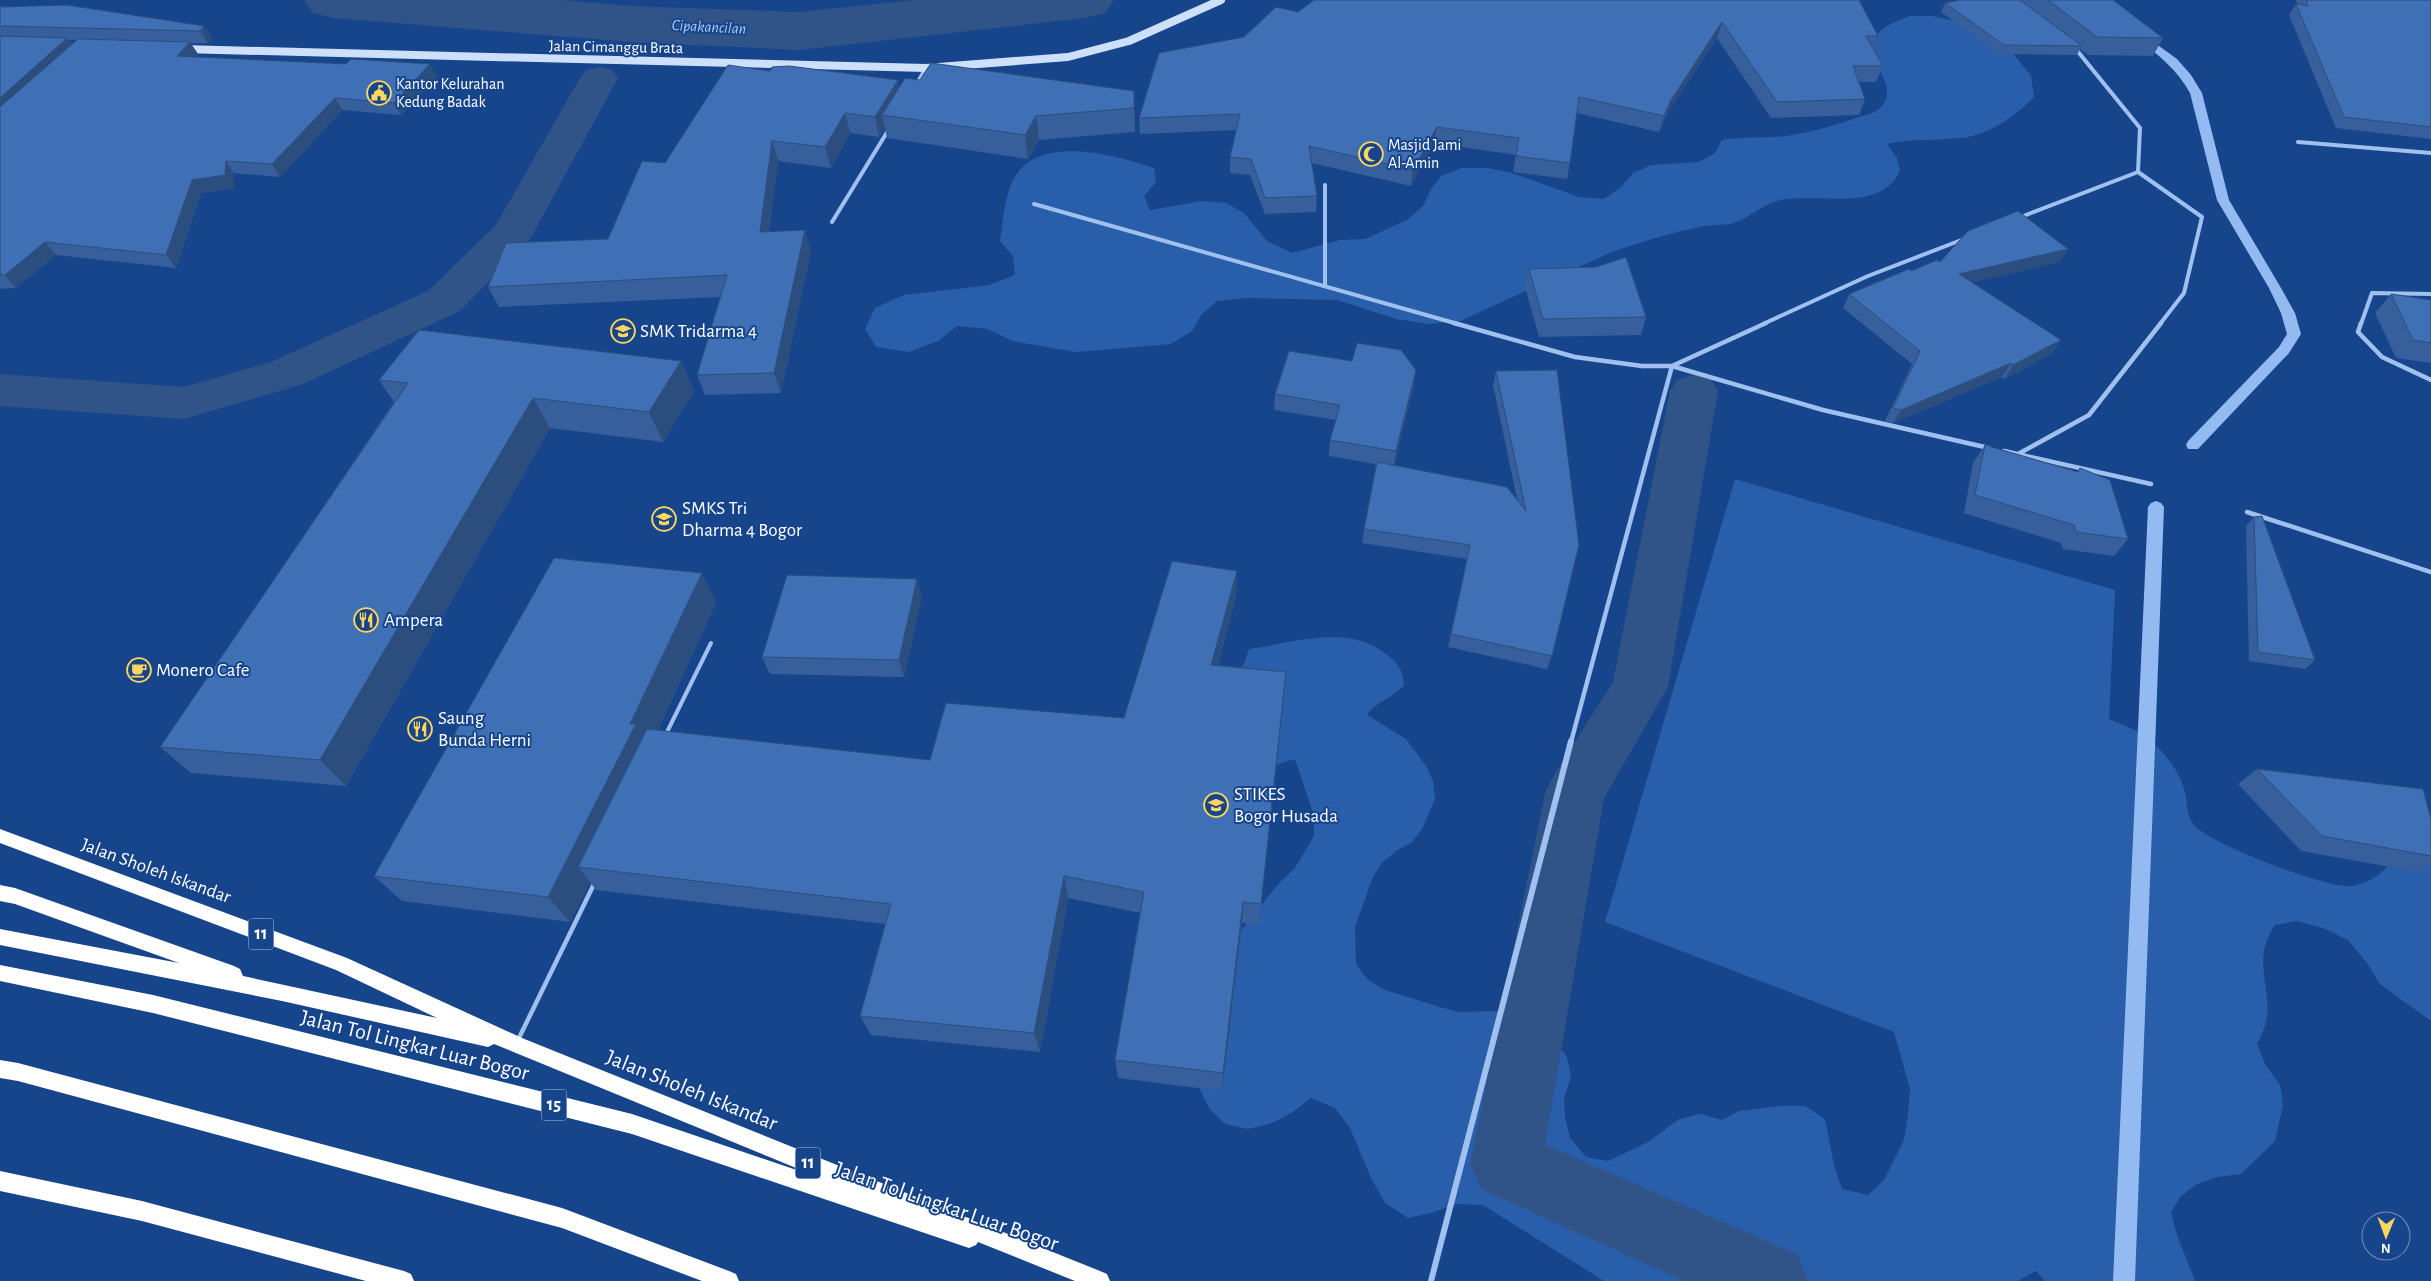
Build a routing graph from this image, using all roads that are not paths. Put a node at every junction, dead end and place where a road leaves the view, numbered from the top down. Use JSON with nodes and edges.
{"nodes":[{"id":1,"x":1221,"y":0,"type":"edge"},
{"id":2,"x":2066,"y":42,"type":"edge"},
{"id":3,"x":175,"y":48,"type":"edge"},
{"id":4,"x":926,"y":68,"type":"junction"},
{"id":5,"x":911,"y":93,"type":"edge"},
{"id":6,"x":891,"y":126,"type":"edge"},
{"id":7,"x":2298,"y":142,"type":"dead end"},
{"id":8,"x":2431,"y":153,"type":"edge"},
{"id":9,"x":2138,"y":172,"type":"junction"},
{"id":10,"x":1325,"y":185,"type":"dead end"},
{"id":11,"x":1034,"y":204,"type":"dead end"},
{"id":12,"x":832,"y":222,"type":"dead end"},
{"id":13,"x":2008,"y":222,"type":"edge"},
{"id":14,"x":1971,"y":236,"type":"edge"},
{"id":15,"x":1325,"y":286,"type":"junction"},
{"id":16,"x":2431,"y":294,"type":"edge"},
{"id":17,"x":1672,"y":366,"type":"junction"},
{"id":18,"x":2431,"y":380,"type":"edge"},
{"id":19,"x":2017,"y":454,"type":"junction"},
{"id":20,"x":2151,"y":484,"type":"dead end"},
{"id":21,"x":2247,"y":512,"type":"dead end"},
{"id":22,"x":2431,"y":572,"type":"edge"},
{"id":23,"x":711,"y":643,"type":"dead end"},
{"id":24,"x":663,"y":741,"type":"edge"},
{"id":25,"x":0,"y":836,"type":"edge"},
{"id":26,"x":598,"y":875,"type":"edge"},
{"id":27,"x":0,"y":893,"type":"edge"},
{"id":28,"x":0,"y":937,"type":"edge"},
{"id":29,"x":0,"y":972,"type":"edge"},
{"id":30,"x":282,"y":992,"type":"junction"},
{"id":31,"x":516,"y":1045,"type":"junction"},
{"id":32,"x":0,"y":1069,"type":"edge"},
{"id":33,"x":0,"y":1182,"type":"edge"},
{"id":34,"x":404,"y":1281,"type":"edge"},
{"id":35,"x":729,"y":1281,"type":"edge"},
{"id":36,"x":1096,"y":1281,"type":"edge"},
{"id":37,"x":1100,"y":1281,"type":"edge"},
{"id":38,"x":1431,"y":1281,"type":"edge"}],
"edges":[{"from":1,"to":4,"type":"street","name":"Jalan Cimanggu Brata"},
{"from":2,"to":9,"type":"street"},
{"from":3,"to":4,"type":"street","name":"Jalan Cimanggu Brata"},
{"from":4,"to":5,"type":"street"},
{"from":6,"to":12,"type":"street"},
{"from":7,"to":8,"type":"street"},
{"from":9,"to":13,"type":"street"},
{"from":9,"to":19,"type":"street"},
{"from":10,"to":15,"type":"street"},
{"from":11,"to":15,"type":"street"},
{"from":14,"to":17,"type":"street"},
{"from":15,"to":17,"type":"street"},
{"from":16,"to":18,"type":"street"},
{"from":17,"to":19,"type":"street"},
{"from":17,"to":38,"type":"street"},
{"from":19,"to":20,"type":"street"},
{"from":21,"to":22,"type":"street"},
{"from":23,"to":24,"type":"lane"},
{"from":25,"to":31,"type":"highway","name":"Jalan Sholeh Iskandar","number":"11"},
{"from":26,"to":31,"type":"lane"},
{"from":27,"to":30,"type":"highway"},
{"from":28,"to":30,"type":"highway","name":"Jalan Sholeh Iskandar"},
{"from":29,"to":36,"type":"highway","name":"Jalan Tol Lingkar Luar Bogor","number":"15"},
{"from":30,"to":31,"type":"highway","name":"Jalan Sholeh Iskandar"},
{"from":31,"to":37,"type":"highway","name":"Jalan Sholeh Iskandar","number":"11"},
{"from":32,"to":35,"type":"highway"},
{"from":33,"to":34,"type":"highway"}]}
